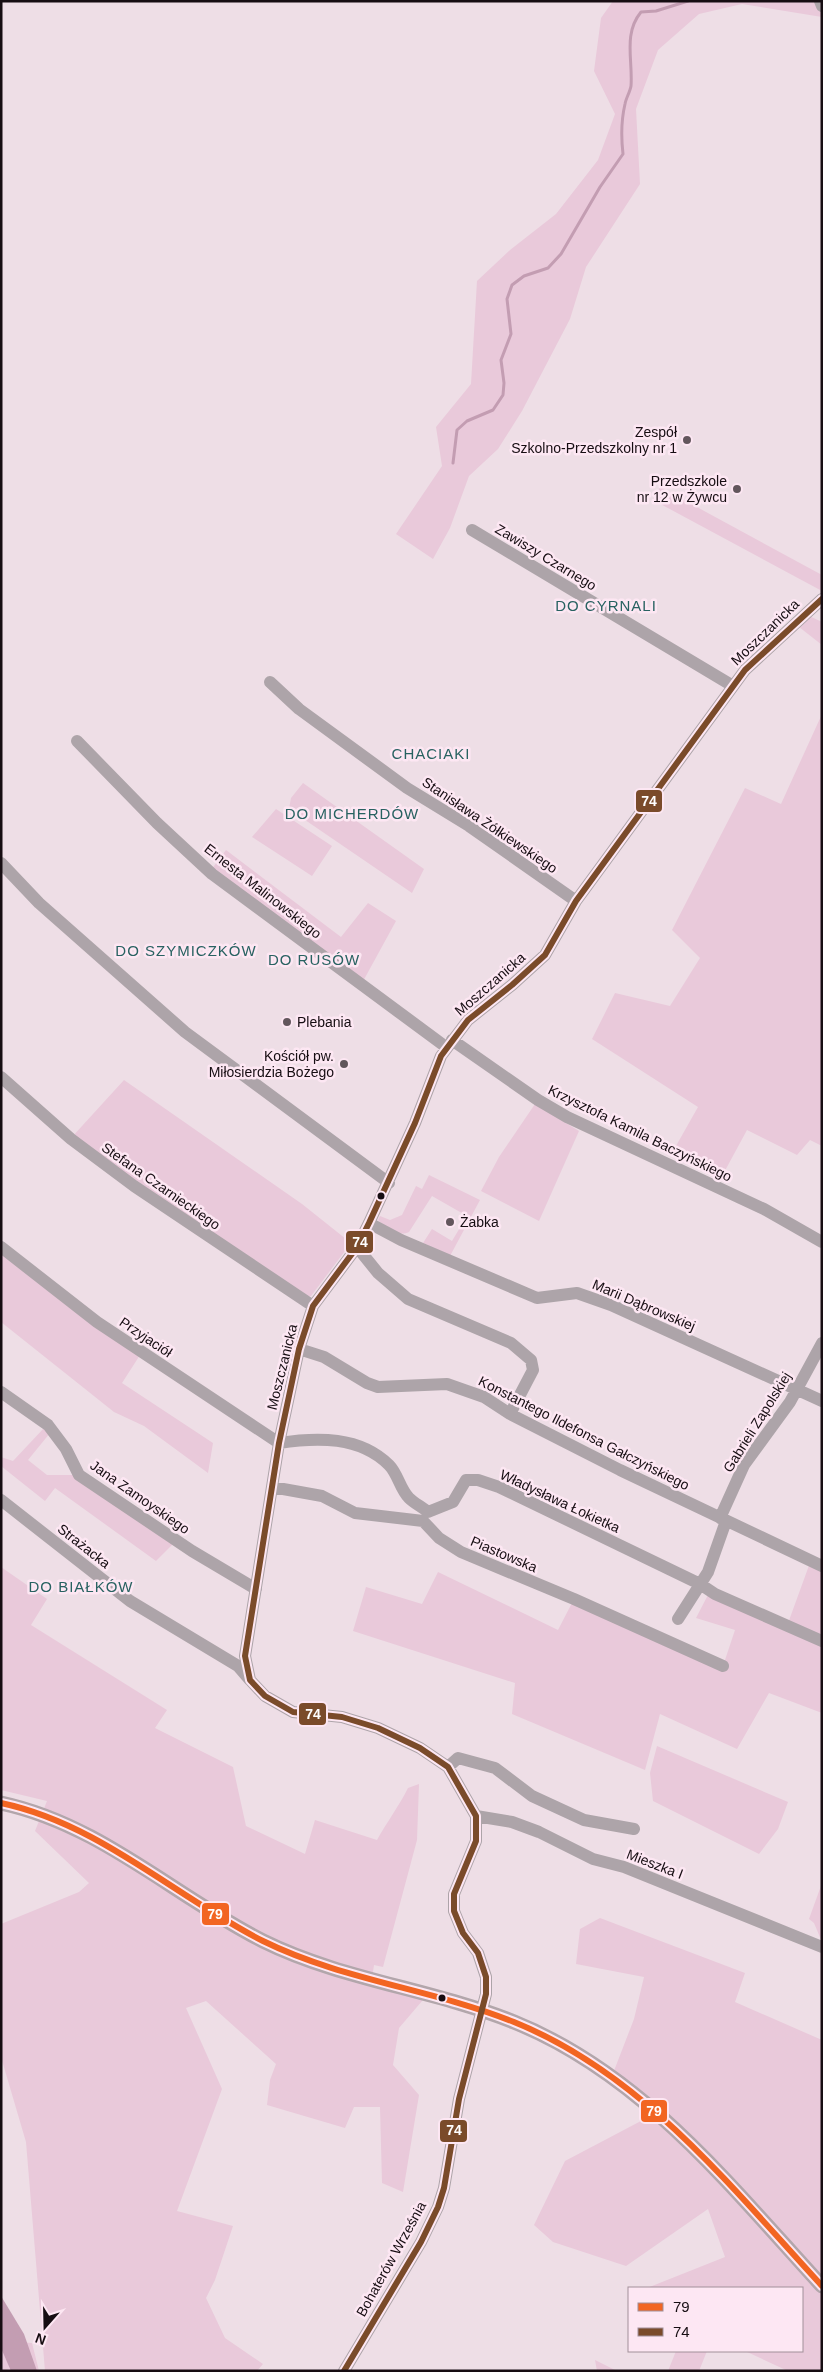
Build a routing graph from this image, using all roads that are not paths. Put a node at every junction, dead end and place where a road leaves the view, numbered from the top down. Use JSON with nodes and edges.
{"nodes":[{"id":1,"x":820,"y":1,"type":"edge"},
{"id":2,"x":822,"y":6,"type":"edge"},
{"id":3,"x":472,"y":530,"type":"dead end"},
{"id":4,"x":822,"y":599,"type":"edge"},
{"id":5,"x":270,"y":682,"type":"dead end"},
{"id":6,"x":734,"y":686,"type":"junction"},
{"id":7,"x":77,"y":741,"type":"dead end"},
{"id":8,"x":1,"y":863,"type":"edge"},
{"id":9,"x":576,"y":901,"type":"junction"},
{"id":10,"x":449,"y":1043,"type":"junction"},
{"id":11,"x":1,"y":1077,"type":"edge"},
{"id":12,"x":388,"y":1183,"type":"junction"},
{"id":13,"x":370,"y":1224,"type":"junction"},
{"id":14,"x":822,"y":1242,"type":"edge"},
{"id":15,"x":357,"y":1246,"type":"junction"},
{"id":16,"x":1,"y":1247,"type":"edge"},
{"id":17,"x":314,"y":1306,"type":"junction"},
{"id":18,"x":822,"y":1343,"type":"edge"},
{"id":19,"x":299,"y":1348,"type":"junction"},
{"id":20,"x":797,"y":1390,"type":"junction"},
{"id":21,"x":1,"y":1392,"type":"edge"},
{"id":22,"x":822,"y":1401,"type":"edge"},
{"id":23,"x":510,"y":1414,"type":"junction"},
{"id":24,"x":279,"y":1443,"type":"junction"},
{"id":25,"x":272,"y":1487,"type":"junction"},
{"id":26,"x":1,"y":1500,"type":"edge"},
{"id":27,"x":425,"y":1516,"type":"junction"},
{"id":28,"x":723,"y":1520,"type":"junction"},
{"id":29,"x":822,"y":1566,"type":"edge"},
{"id":30,"x":700,"y":1584,"type":"junction"},
{"id":31,"x":256,"y":1589,"type":"junction"},
{"id":32,"x":678,"y":1619,"type":"dead end"},
{"id":33,"x":822,"y":1641,"type":"edge"},
{"id":34,"x":723,"y":1666,"type":"dead end"},
{"id":35,"x":250,"y":1680,"type":"junction"},
{"id":36,"x":448,"y":1767,"type":"junction"},
{"id":37,"x":1,"y":1803,"type":"edge"},
{"id":38,"x":476,"y":1816,"type":"junction"},
{"id":39,"x":634,"y":1829,"type":"dead end"},
{"id":40,"x":822,"y":1947,"type":"edge"},
{"id":41,"x":483,"y":2010,"type":"junction"},
{"id":42,"x":822,"y":2286,"type":"edge"},
{"id":43,"x":344,"y":2371,"type":"edge"}],
"edges":[{"from":1,"to":2,"type":"street"},
{"from":3,"to":6,"type":"street","name":"Zawiszy Czarnego"},
{"from":4,"to":6,"type":"street","name":"Moszczanicka"},
{"from":5,"to":9,"type":"street","name":"Stanisława Żółkiewskiego"},
{"from":6,"to":9,"type":"street","name":"Moszczanicka"},
{"from":7,"to":10,"type":"street","name":"Ernesta Malinowskiego"},
{"from":8,"to":12,"type":"street"},
{"from":9,"to":10,"type":"street","name":"Moszczanicka"},
{"from":10,"to":12,"type":"street","name":"Moszczanicka"},
{"from":10,"to":14,"type":"street","name":"Krzysztofa Kamila Baczyńskiego"},
{"from":11,"to":17,"type":"street","name":"Stefana Czarnieckiego"},
{"from":12,"to":13,"type":"street","name":"Moszczanicka"},
{"from":13,"to":15,"type":"street","name":"Moszczanicka"},
{"from":13,"to":20,"type":"street","name":"Marii Dąbrowskiej"},
{"from":15,"to":17,"type":"street","name":"Moszczanicka"},
{"from":15,"to":23,"type":"street"},
{"from":16,"to":24,"type":"street","name":"Przyjaciół"},
{"from":17,"to":19,"type":"street","name":"Moszczanicka"},
{"from":18,"to":20,"type":"street","name":"Gabrieli Zapolskiej"},
{"from":19,"to":23,"type":"street","name":"Konstantego Ildefonsa Gałczyńskiego"},
{"from":19,"to":24,"type":"street","name":"Moszczanicka"},
{"from":20,"to":22,"type":"street","name":"Marii Dąbrowskiej"},
{"from":20,"to":28,"type":"street","name":"Gabrieli Zapolskiej"},
{"from":21,"to":31,"type":"street","name":"Jana Zamoyskiego"},
{"from":23,"to":28,"type":"street","name":"Konstantego Ildefonsa Gałczyńskiego"},
{"from":24,"to":25,"type":"street","name":"Moszczanicka"},
{"from":24,"to":27,"type":"street"},
{"from":25,"to":27,"type":"street"},
{"from":25,"to":31,"type":"street","name":"Moszczanicka"},
{"from":26,"to":35,"type":"street","name":"Strażacka"},
{"from":27,"to":30,"type":"street","name":"Władysława Łokietka"},
{"from":27,"to":34,"type":"street","name":"Piastowska"},
{"from":28,"to":29,"type":"street","name":"Konstantego Ildefonsa Gałczyńskiego"},
{"from":28,"to":30,"type":"street","name":"Gabrieli Zapolskiej"},
{"from":30,"to":32,"type":"street","name":"Gabrieli Zapolskiej"},
{"from":30,"to":33,"type":"street","name":"Władysława Łokietka"},
{"from":31,"to":35,"type":"street","name":"Moszczanicka"},
{"from":35,"to":36,"type":"street"},
{"from":36,"to":38,"type":"street"},
{"from":36,"to":39,"type":"street"},
{"from":37,"to":41,"type":"main road"},
{"from":38,"to":40,"type":"street","name":"Mieszka I"},
{"from":38,"to":41,"type":"street"},
{"from":41,"to":42,"type":"main road"},
{"from":41,"to":43,"type":"street","name":"Bohaterów Września"}]}
